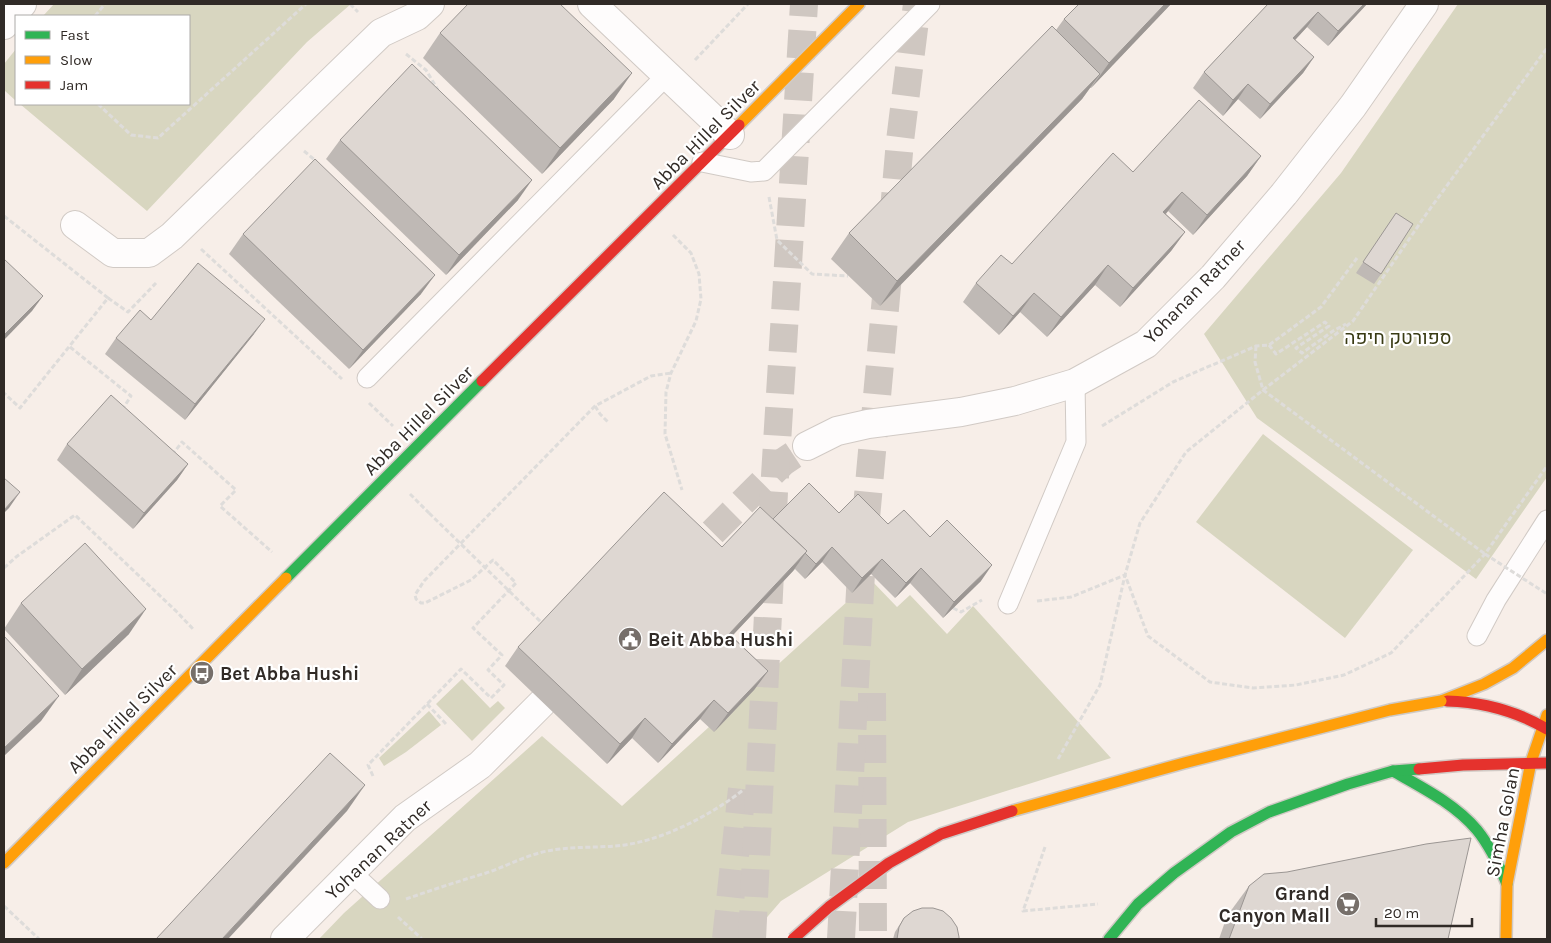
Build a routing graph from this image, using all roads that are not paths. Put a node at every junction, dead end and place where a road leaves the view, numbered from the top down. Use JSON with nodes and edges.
{"nodes":[{"id":1,"x":22,"y":4,"type":"edge"},
{"id":2,"x":430,"y":4,"type":"edge"},
{"id":3,"x":592,"y":4,"type":"edge"},
{"id":4,"x":859,"y":4,"type":"edge"},
{"id":5,"x":930,"y":4,"type":"edge"},
{"id":6,"x":1424,"y":4,"type":"edge"},
{"id":7,"x":4,"y":25,"type":"edge"},
{"id":8,"x":667,"y":75,"type":"junction"},
{"id":9,"x":730,"y":135,"type":"junction"},
{"id":10,"x":702,"y":162,"type":"junction"},
{"id":11,"x":75,"y":225,"type":"dead end"},
{"id":12,"x":367,"y":378,"type":"dead end"},
{"id":13,"x":1075,"y":383,"type":"junction"},
{"id":14,"x":807,"y":446,"type":"tunnel mouth"},
{"id":15,"x":1547,"y":520,"type":"edge"},
{"id":16,"x":1008,"y":604,"type":"road end"},
{"id":17,"x":1477,"y":636,"type":"dead end"},
{"id":18,"x":1547,"y":640,"type":"edge"},
{"id":19,"x":1441,"y":701,"type":"junction"},
{"id":20,"x":542,"y":703,"type":"dead end"},
{"id":21,"x":1547,"y":715,"type":"edge"},
{"id":22,"x":1545,"y":728,"type":"edge"},
{"id":23,"x":1531,"y":762,"type":"junction"},
{"id":24,"x":1547,"y":762,"type":"edge"},
{"id":25,"x":1392,"y":772,"type":"junction"},
{"id":26,"x":4,"y":863,"type":"edge"},
{"id":27,"x":351,"y":872,"type":"junction"},
{"id":28,"x":1508,"y":884,"type":"junction"},
{"id":29,"x":380,"y":899,"type":"road end"},
{"id":30,"x":285,"y":939,"type":"edge"},
{"id":31,"x":793,"y":939,"type":"edge"},
{"id":32,"x":1109,"y":939,"type":"edge"},
{"id":33,"x":1506,"y":939,"type":"edge"}],
"edges":[{"from":1,"to":7,"type":"street"},
{"from":2,"to":11,"type":"street"},
{"from":3,"to":8,"type":"street"},
{"from":4,"to":9,"type":"main road","name":"Abba Hillel Silver"},
{"from":5,"to":10,"type":"lane"},
{"from":6,"to":13,"type":"street","name":"Yohanan Ratner"},
{"from":8,"to":9,"type":"street"},
{"from":8,"to":12,"type":"lane"},
{"from":9,"to":10,"type":"main road","name":"Abba Hillel Silver"},
{"from":10,"to":26,"type":"main road","name":"Abba Hillel Silver"},
{"from":13,"to":14,"type":"street","name":"Yohanan Ratner"},
{"from":13,"to":16,"type":"lane"},
{"from":15,"to":17,"type":"lane"},
{"from":18,"to":19,"type":"main road"},
{"from":19,"to":22,"type":"main road"},
{"from":19,"to":31,"type":"main road","bridge":true},
{"from":20,"to":27,"type":"street","name":"Yohanan Ratner"},
{"from":21,"to":22,"type":"main road","name":"Simha Golan"},
{"from":22,"to":23,"type":"main road","name":"Simha Golan"},
{"from":23,"to":24,"type":"main road"},
{"from":23,"to":25,"type":"main road"},
{"from":23,"to":28,"type":"main road","name":"Simha Golan"},
{"from":25,"to":28,"type":"main road"},
{"from":25,"to":32,"type":"main road"},
{"from":27,"to":29,"type":"lane"},
{"from":27,"to":30,"type":"street","name":"Yohanan Ratner"},
{"from":28,"to":33,"type":"main road","name":"Simha Golan"}]}
